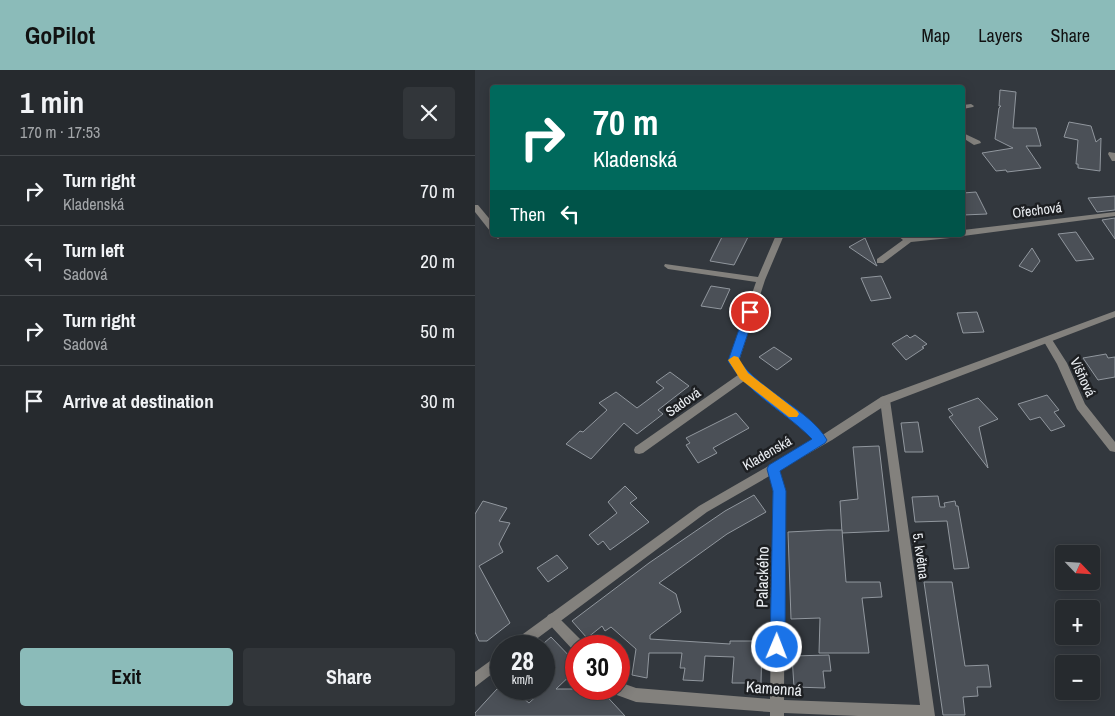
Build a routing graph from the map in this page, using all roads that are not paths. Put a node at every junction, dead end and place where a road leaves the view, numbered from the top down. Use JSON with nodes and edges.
{"nodes":[{"id":1,"x":971,"y":106,"type":"dead end"},
{"id":2,"x":965,"y":107,"type":"edge"},
{"id":3,"x":965,"y":136,"type":"edge"},
{"id":4,"x":977,"y":143,"type":"dead end"},
{"id":5,"x":475,"y":207,"type":"edge"},
{"id":6,"x":1115,"y":214,"type":"edge"},
{"id":7,"x":490,"y":226,"type":"edge"},
{"id":8,"x":965,"y":233,"type":"edge"},
{"id":9,"x":780,"y":237,"type":"edge"},
{"id":10,"x":904,"y":237,"type":"edge"},
{"id":11,"x":934,"y":237,"type":"edge"},
{"id":12,"x":909,"y":240,"type":"junction"},
{"id":13,"x":880,"y":261,"type":"dead end"},
{"id":14,"x":668,"y":266,"type":"dead end"},
{"id":15,"x":761,"y":280,"type":"junction"},
{"id":16,"x":1115,"y":314,"type":"edge"},
{"id":17,"x":1048,"y":340,"type":"junction"},
{"id":18,"x":744,"y":376,"type":"junction"},
{"id":19,"x":885,"y":400,"type":"junction"},
{"id":20,"x":821,"y":440,"type":"junction"},
{"id":21,"x":1114,"y":448,"type":"edge"},
{"id":22,"x":639,"y":450,"type":"dead end"},
{"id":23,"x":773,"y":469,"type":"junction"},
{"id":24,"x":552,"y":619,"type":"junction"},
{"id":25,"x":531,"y":635,"type":"edge"},
{"id":26,"x":567,"y":635,"type":"edge"},
{"id":27,"x":490,"y":668,"type":"edge"},
{"id":28,"x":475,"y":680,"type":"edge"},
{"id":29,"x":630,"y":693,"type":"edge"},
{"id":30,"x":777,"y":711,"type":"edge"},
{"id":31,"x":928,"y":714,"type":"edge"}],
"edges":[{"from":1,"to":2,"type":"street"},
{"from":3,"to":4,"type":"street"},
{"from":5,"to":7,"type":"street"},
{"from":6,"to":8,"type":"street","name":"Ořechová"},
{"from":9,"to":15,"type":"street"},
{"from":10,"to":12,"type":"street"},
{"from":11,"to":12,"type":"street"},
{"from":12,"to":13,"type":"street"},
{"from":14,"to":15,"type":"street"},
{"from":15,"to":18,"type":"street"},
{"from":16,"to":17,"type":"street","name":"Kladenská"},
{"from":17,"to":19,"type":"street","name":"Kladenská"},
{"from":17,"to":21,"type":"street","name":"Višňová"},
{"from":18,"to":20,"type":"street"},
{"from":18,"to":22,"type":"street","name":"Sadová"},
{"from":19,"to":20,"type":"street","name":"Kladenská"},
{"from":19,"to":31,"type":"street","name":"5. května"},
{"from":20,"to":23,"type":"street","name":"Kladenská"},
{"from":23,"to":24,"type":"street","name":"Kladenská"},
{"from":23,"to":30,"type":"street","name":"Palackého"},
{"from":24,"to":25,"type":"street","name":"Kladenská"},
{"from":24,"to":26,"type":"street"},
{"from":27,"to":28,"type":"street"},
{"from":29,"to":30,"type":"street","name":"Kamenná"},
{"from":30,"to":31,"type":"street","name":"Kamenná"}]}
